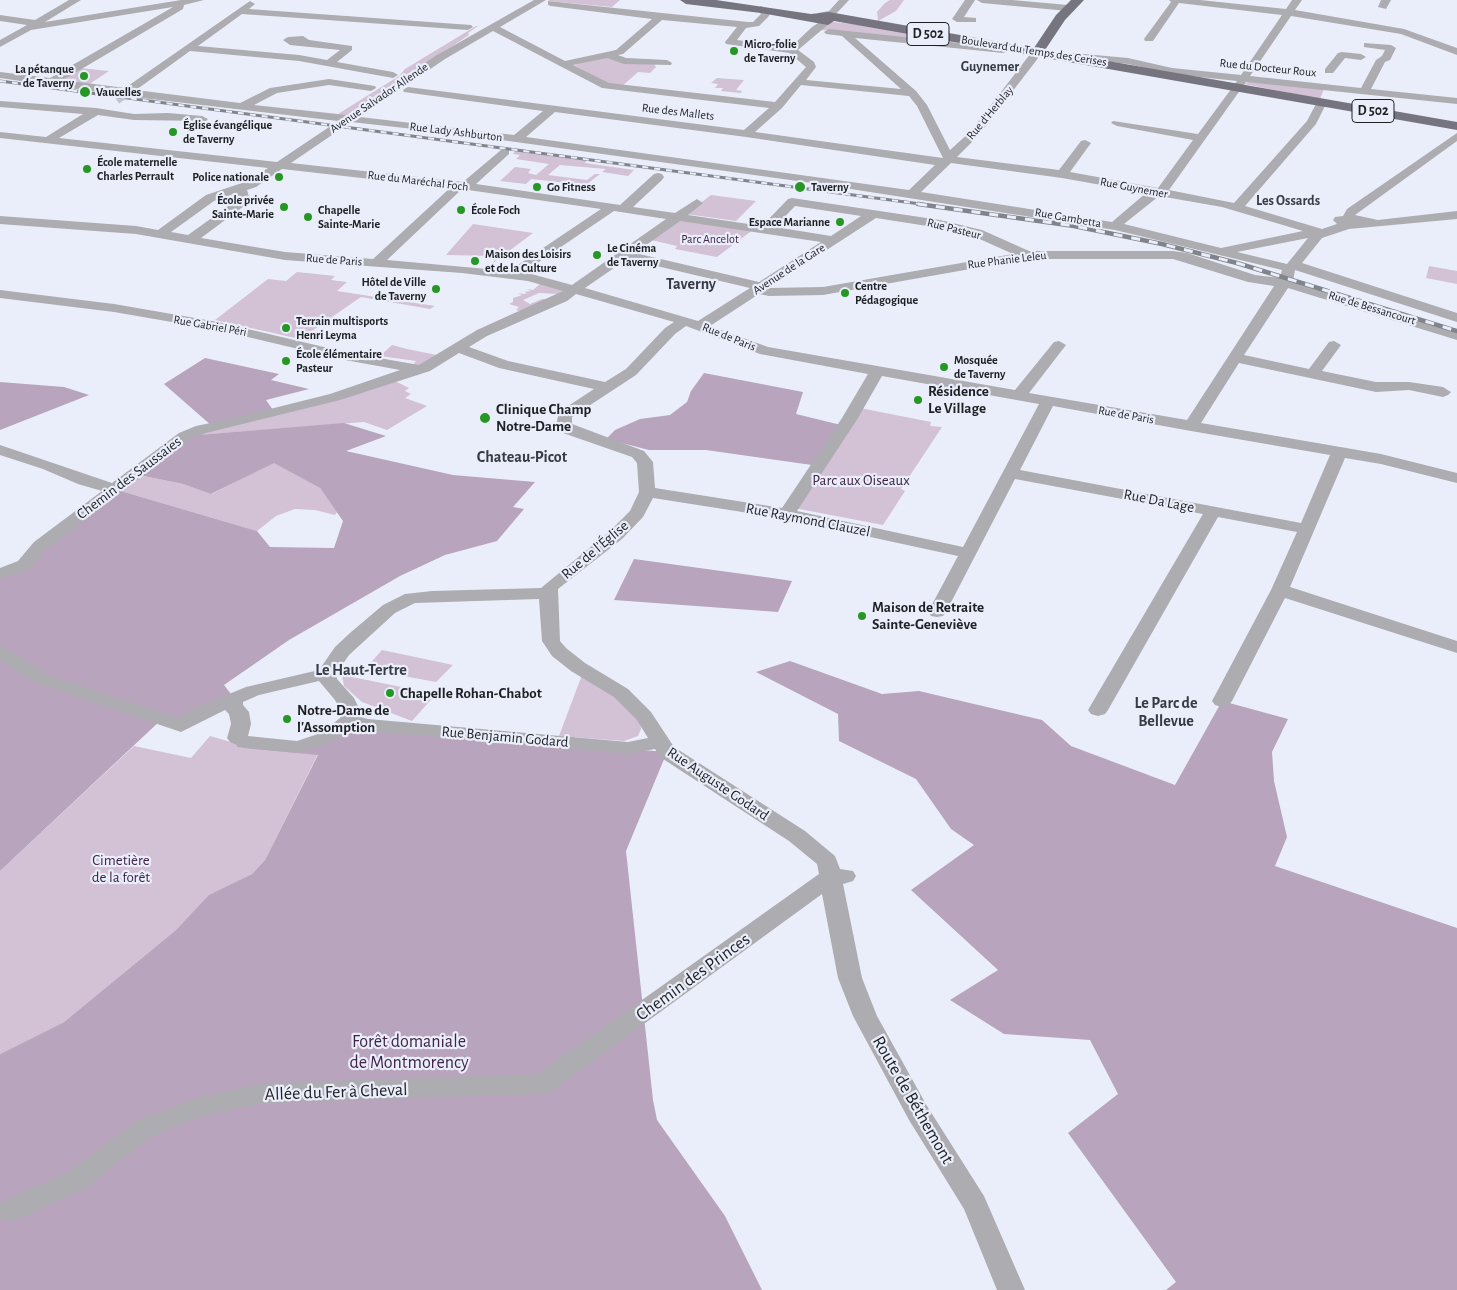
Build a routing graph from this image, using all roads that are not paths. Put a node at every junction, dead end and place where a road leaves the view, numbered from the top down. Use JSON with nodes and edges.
{"nodes":[{"id":1,"x":76,"y":0,"type":"edge"},
{"id":2,"x":199,"y":0,"type":"edge"},
{"id":3,"x":255,"y":0,"type":"edge"},
{"id":4,"x":531,"y":0,"type":"edge"},
{"id":5,"x":705,"y":0,"type":"edge"},
{"id":6,"x":844,"y":0,"type":"edge"},
{"id":7,"x":970,"y":0,"type":"edge"},
{"id":8,"x":982,"y":0,"type":"edge"},
{"id":9,"x":1175,"y":0,"type":"edge"},
{"id":10,"x":1297,"y":0,"type":"edge"},
{"id":11,"x":546,"y":1,"type":"edge"},
{"id":12,"x":686,"y":2,"type":"edge"},
{"id":13,"x":639,"y":4,"type":"dead end"},
{"id":14,"x":1073,"y":4,"type":"edge"},
{"id":15,"x":172,"y":7,"type":"junction"},
{"id":16,"x":761,"y":10,"type":"junction"},
{"id":17,"x":240,"y":11,"type":"junction"},
{"id":18,"x":626,"y":12,"type":"junction"},
{"id":19,"x":1288,"y":12,"type":"junction"},
{"id":20,"x":665,"y":17,"type":"junction"},
{"id":21,"x":0,"y":18,"type":"edge"},
{"id":22,"x":824,"y":20,"type":"junction"},
{"id":23,"x":973,"y":20,"type":"dead end"},
{"id":24,"x":34,"y":25,"type":"junction"},
{"id":25,"x":748,"y":25,"type":"junction"},
{"id":26,"x":1379,"y":26,"type":"junction"},
{"id":27,"x":468,"y":27,"type":"dead end"},
{"id":28,"x":491,"y":27,"type":"junction"},
{"id":29,"x":844,"y":33,"type":"junction"},
{"id":30,"x":1150,"y":39,"type":"dead end"},
{"id":31,"x":0,"y":44,"type":"edge"},
{"id":32,"x":305,"y":44,"type":"dead end"},
{"id":33,"x":1368,"y":45,"type":"junction"},
{"id":34,"x":189,"y":48,"type":"junction"},
{"id":35,"x":793,"y":50,"type":"junction"},
{"id":36,"x":1457,"y":52,"type":"edge"},
{"id":37,"x":1037,"y":53,"type":"junction"},
{"id":38,"x":609,"y":55,"type":"junction"},
{"id":39,"x":1077,"y":55,"type":"dead end"},
{"id":40,"x":1361,"y":57,"type":"junction"},
{"id":41,"x":1381,"y":60,"type":"junction"},
{"id":42,"x":444,"y":61,"type":"junction"},
{"id":43,"x":329,"y":63,"type":"junction"},
{"id":44,"x":666,"y":63,"type":"dead end"},
{"id":45,"x":563,"y":64,"type":"junction"},
{"id":46,"x":1329,"y":71,"type":"dead end"},
{"id":47,"x":0,"y":75,"type":"edge"},
{"id":48,"x":393,"y":75,"type":"dead end"},
{"id":49,"x":52,"y":82,"type":"junction"},
{"id":50,"x":798,"y":82,"type":"junction"},
{"id":51,"x":1239,"y":84,"type":"junction"},
{"id":52,"x":371,"y":88,"type":"dead end"},
{"id":53,"x":1364,"y":92,"type":"junction"},
{"id":54,"x":912,"y":93,"type":"junction"},
{"id":55,"x":123,"y":95,"type":"junction"},
{"id":56,"x":1324,"y":97,"type":"junction"},
{"id":57,"x":1457,"y":101,"type":"edge"},
{"id":58,"x":0,"y":104,"type":"edge"},
{"id":59,"x":778,"y":106,"type":"junction"},
{"id":60,"x":242,"y":107,"type":"junction"},
{"id":61,"x":551,"y":110,"type":"junction"},
{"id":62,"x":94,"y":112,"type":"junction"},
{"id":63,"x":324,"y":116,"type":"joint"},
{"id":64,"x":202,"y":119,"type":"dead end"},
{"id":65,"x":1117,"y":123,"type":"dead end"},
{"id":66,"x":1457,"y":126,"type":"edge"},
{"id":67,"x":746,"y":134,"type":"junction"},
{"id":68,"x":0,"y":136,"type":"edge"},
{"id":69,"x":1457,"y":136,"type":"edge"},
{"id":70,"x":1200,"y":138,"type":"junction"},
{"id":71,"x":516,"y":139,"type":"junction"},
{"id":72,"x":48,"y":140,"type":"junction"},
{"id":73,"x":321,"y":141,"type":"junction"},
{"id":74,"x":1085,"y":143,"type":"dead end"},
{"id":75,"x":505,"y":152,"type":"dead end"},
{"id":76,"x":947,"y":161,"type":"junction"},
{"id":77,"x":274,"y":164,"type":"junction"},
{"id":78,"x":293,"y":166,"type":"junction"},
{"id":79,"x":1062,"y":174,"type":"junction"},
{"id":80,"x":658,"y":177,"type":"dead end"},
{"id":81,"x":463,"y":186,"type":"junction"},
{"id":82,"x":240,"y":188,"type":"junction"},
{"id":83,"x":1158,"y":192,"type":"junction"},
{"id":84,"x":911,"y":195,"type":"junction"},
{"id":85,"x":697,"y":203,"type":"dead end"},
{"id":86,"x":896,"y":203,"type":"dead end"},
{"id":87,"x":620,"y":206,"type":"junction"},
{"id":88,"x":1237,"y":207,"type":"junction"},
{"id":89,"x":878,"y":214,"type":"junction"},
{"id":90,"x":1457,"y":215,"type":"edge"},
{"id":91,"x":678,"y":216,"type":"junction"},
{"id":92,"x":0,"y":220,"type":"edge"},
{"id":93,"x":1349,"y":222,"type":"junction"},
{"id":94,"x":1115,"y":226,"type":"junction"},
{"id":95,"x":766,"y":229,"type":"junction"},
{"id":96,"x":161,"y":234,"type":"junction"},
{"id":97,"x":1313,"y":237,"type":"junction"},
{"id":98,"x":1293,"y":238,"type":"joint"},
{"id":99,"x":190,"y":240,"type":"junction"},
{"id":100,"x":834,"y":240,"type":"junction"},
{"id":101,"x":1223,"y":252,"type":"junction"},
{"id":102,"x":624,"y":254,"type":"junction"},
{"id":103,"x":1027,"y":255,"type":"junction"},
{"id":104,"x":381,"y":264,"type":"junction"},
{"id":105,"x":1289,"y":272,"type":"junction"},
{"id":106,"x":513,"y":274,"type":"junction"},
{"id":107,"x":759,"y":288,"type":"junction"},
{"id":108,"x":574,"y":290,"type":"junction"},
{"id":109,"x":0,"y":294,"type":"edge"},
{"id":110,"x":1457,"y":318,"type":"edge"},
{"id":111,"x":692,"y":323,"type":"junction"},
{"id":112,"x":1457,"y":336,"type":"edge"},
{"id":113,"x":1059,"y":345,"type":"dead end"},
{"id":114,"x":1334,"y":345,"type":"dead end"},
{"id":115,"x":459,"y":348,"type":"junction"},
{"id":116,"x":1235,"y":358,"type":"junction"},
{"id":117,"x":393,"y":372,"type":"junction"},
{"id":118,"x":877,"y":372,"type":"junction"},
{"id":119,"x":1313,"y":374,"type":"junction"},
{"id":120,"x":607,"y":387,"type":"junction"},
{"id":121,"x":1443,"y":392,"type":"dead end"},
{"id":122,"x":1018,"y":396,"type":"junction"},
{"id":123,"x":1047,"y":402,"type":"junction"},
{"id":124,"x":1190,"y":426,"type":"junction"},
{"id":125,"x":0,"y":450,"type":"edge"},
{"id":126,"x":1340,"y":451,"type":"junction"},
{"id":127,"x":1010,"y":473,"type":"junction"},
{"id":128,"x":1457,"y":478,"type":"edge"},
{"id":129,"x":114,"y":489,"type":"junction"},
{"id":130,"x":647,"y":492,"type":"junction"},
{"id":131,"x":1213,"y":511,"type":"junction"},
{"id":132,"x":787,"y":514,"type":"junction"},
{"id":133,"x":1308,"y":529,"type":"junction"},
{"id":134,"x":968,"y":552,"type":"junction"},
{"id":135,"x":0,"y":574,"type":"edge"},
{"id":136,"x":1280,"y":590,"type":"junction"},
{"id":137,"x":548,"y":594,"type":"junction"},
{"id":138,"x":937,"y":612,"type":"dead end"},
{"id":139,"x":1457,"y":647,"type":"edge"},
{"id":140,"x":0,"y":652,"type":"edge"},
{"id":141,"x":326,"y":674,"type":"junction"},
{"id":142,"x":234,"y":698,"type":"junction"},
{"id":143,"x":1222,"y":701,"type":"dead end"},
{"id":144,"x":1098,"y":710,"type":"dead end"},
{"id":145,"x":350,"y":720,"type":"junction"},
{"id":146,"x":660,"y":742,"type":"junction"},
{"id":147,"x":818,"y":851,"type":"joint"},
{"id":148,"x":836,"y":885,"type":"junction"},
{"id":149,"x":542,"y":1084,"type":"joint"},
{"id":150,"x":9,"y":1212,"type":"dead end"},
{"id":151,"x":1011,"y":1290,"type":"edge"}],
"edges":[{"from":1,"to":24,"type":"street"},
{"from":2,"to":15,"type":"street"},
{"from":3,"to":17,"type":"street"},
{"from":4,"to":28,"type":"street","name":"Avenue Salvador Allende"},
{"from":5,"to":22,"type":"main road","name":"Boulevard du Temps des Cerises","number":"D 502"},
{"from":6,"to":22,"type":"street"},
{"from":7,"to":23,"type":"street"},
{"from":8,"to":14,"type":"street"},
{"from":9,"to":19,"type":"street"},
{"from":9,"to":30,"type":"street"},
{"from":10,"to":19,"type":"street"},
{"from":11,"to":18,"type":"street"},
{"from":11,"to":28,"type":"street","name":"Avenue Salvador Allende"},
{"from":12,"to":16,"type":"main road","name":"Boulevard du Temps des Cerises","number":"D 502"},
{"from":12,"to":20,"type":"street"},
{"from":13,"to":18,"type":"street"},
{"from":14,"to":37,"type":"main road","name":"Rue d'Herblay"},
{"from":15,"to":24,"type":"street"},
{"from":15,"to":49,"type":"street"},
{"from":16,"to":22,"type":"main road","name":"Boulevard du Temps des Cerises","number":"D 502"},
{"from":16,"to":25,"type":"street"},
{"from":17,"to":27,"type":"street"},
{"from":17,"to":34,"type":"street"},
{"from":18,"to":20,"type":"street"},
{"from":19,"to":26,"type":"street"},
{"from":19,"to":51,"type":"street"},
{"from":20,"to":25,"type":"street"},
{"from":20,"to":38,"type":"street"},
{"from":21,"to":24,"type":"street"},
{"from":22,"to":29,"type":"street"},
{"from":22,"to":35,"type":"street"},
{"from":22,"to":37,"type":"main road","name":"Boulevard du Temps des Cerises","number":"D 502"},
{"from":24,"to":31,"type":"street"},
{"from":25,"to":35,"type":"street"},
{"from":26,"to":33,"type":"street"},
{"from":26,"to":36,"type":"street"},
{"from":28,"to":42,"type":"street","name":"Avenue Salvador Allende"},
{"from":28,"to":42,"type":"street","name":"Avenue Salvador Allende"},
{"from":28,"to":45,"type":"street"},
{"from":29,"to":37,"type":"street"},
{"from":29,"to":54,"type":"street"},
{"from":32,"to":43,"type":"street"},
{"from":33,"to":40,"type":"street"},
{"from":33,"to":41,"type":"street"},
{"from":34,"to":43,"type":"street"},
{"from":34,"to":55,"type":"street"},
{"from":35,"to":50,"type":"street"},
{"from":37,"to":51,"type":"main road","name":"Boulevard du Temps des Cerises","number":"D 502"},
{"from":37,"to":76,"type":"street","name":"Rue d'Herblay"},
{"from":38,"to":44,"type":"street"},
{"from":38,"to":45,"type":"street"},
{"from":39,"to":51,"type":"street","name":"Rue du Docteur Roux"},
{"from":40,"to":41,"type":"street"},
{"from":40,"to":46,"type":"street"},
{"from":41,"to":53,"type":"street"},
{"from":42,"to":61,"type":"street","name":"Rue des Mallets"},
{"from":42,"to":73,"type":"street","name":"Avenue Salvador Allende"},
{"from":43,"to":48,"type":"street"},
{"from":45,"to":59,"type":"street"},
{"from":47,"to":49,"type":"street","name":"Rue Lady Ashburton"},
{"from":49,"to":55,"type":"street","name":"Rue Lady Ashburton"},
{"from":50,"to":54,"type":"street"},
{"from":50,"to":59,"type":"street"},
{"from":51,"to":56,"type":"street","name":"Rue du Docteur Roux"},
{"from":51,"to":66,"type":"main road","name":"Boulevard du Temps des Cerises","number":"D 502"},
{"from":51,"to":70,"type":"street"},
{"from":52,"to":60,"type":"street"},
{"from":53,"to":56,"type":"street","name":"Rue du Docteur Roux"},
{"from":53,"to":57,"type":"street","name":"Rue du Docteur Roux"},
{"from":54,"to":76,"type":"street"},
{"from":55,"to":60,"type":"street","name":"Rue Lady Ashburton"},
{"from":55,"to":62,"type":"street"},
{"from":56,"to":88,"type":"street"},
{"from":58,"to":62,"type":"street"},
{"from":59,"to":67,"type":"street"},
{"from":60,"to":63,"type":"street","name":"Rue Lady Ashburton"},
{"from":61,"to":67,"type":"street","name":"Rue des Mallets"},
{"from":61,"to":71,"type":"street"},
{"from":62,"to":64,"type":"street"},
{"from":62,"to":72,"type":"street"},
{"from":63,"to":71,"type":"street","name":"Rue Lady Ashburton"},
{"from":65,"to":70,"type":"street"},
{"from":67,"to":76,"type":"street","name":"Rue des Mallets"},
{"from":68,"to":72,"type":"street","name":"Rue du Maréchal Foch"},
{"from":69,"to":93,"type":"street"},
{"from":70,"to":83,"type":"street"},
{"from":71,"to":84,"type":"street","name":"Rue Lady Ashburton"},
{"from":72,"to":77,"type":"street","name":"Rue du Maréchal Foch"},
{"from":73,"to":77,"type":"street","name":"Avenue Salvador Allende"},
{"from":73,"to":78,"type":"street"},
{"from":74,"to":79,"type":"street"},
{"from":75,"to":81,"type":"street"},
{"from":76,"to":79,"type":"street","name":"Rue Guynemer"},
{"from":76,"to":84,"type":"street","name":"Rue d'Herblay"},
{"from":77,"to":78,"type":"street","name":"Rue du Maréchal Foch"},
{"from":77,"to":82,"type":"street","name":"Avenue Salvador Allende"},
{"from":78,"to":81,"type":"street","name":"Rue du Maréchal Foch"},
{"from":79,"to":83,"type":"street","name":"Rue Guynemer"},
{"from":80,"to":87,"type":"street"},
{"from":81,"to":87,"type":"street","name":"Rue du Maréchal Foch"},
{"from":81,"to":104,"type":"street"},
{"from":82,"to":96,"type":"street","name":"Avenue Salvador Allende"},
{"from":82,"to":99,"type":"street"},
{"from":83,"to":88,"type":"street","name":"Rue Guynemer"},
{"from":83,"to":94,"type":"street"},
{"from":84,"to":94,"type":"street","name":"Rue Gambetta"},
{"from":85,"to":91,"type":"street","name":"Chemin des Saussaies"},
{"from":86,"to":89,"type":"street","name":"Avenue de la Gare"},
{"from":87,"to":91,"type":"street","name":"Rue du Maréchal Foch"},
{"from":87,"to":106,"type":"street"},
{"from":88,"to":97,"type":"street","name":"Rue Guynemer"},
{"from":89,"to":95,"type":"street","name":"Rue Pasteur"},
{"from":89,"to":100,"type":"street","name":"Avenue de la Gare"},
{"from":89,"to":103,"type":"street","name":"Rue Pasteur"},
{"from":90,"to":93,"type":"street"},
{"from":91,"to":95,"type":"street","name":"Rue du Maréchal Foch"},
{"from":91,"to":102,"type":"street","name":"Chemin des Saussaies"},
{"from":92,"to":96,"type":"street","name":"Rue de Paris"},
{"from":93,"to":97,"type":"street"},
{"from":94,"to":101,"type":"street","name":"Rue Gambetta"},
{"from":95,"to":100,"type":"street","name":"Rue du Maréchal Foch"},
{"from":96,"to":99,"type":"street","name":"Rue de Paris"},
{"from":97,"to":98,"type":"street"},
{"from":97,"to":105,"type":"street"},
{"from":98,"to":101,"type":"street","name":"Rue Gambetta"},
{"from":99,"to":104,"type":"street","name":"Rue de Paris"},
{"from":100,"to":107,"type":"street","name":"Avenue de la Gare"},
{"from":101,"to":105,"type":"street","name":"Rue Gambetta"},
{"from":102,"to":107,"type":"street"},
{"from":102,"to":108,"type":"street","name":"Chemin des Saussaies"},
{"from":103,"to":105,"type":"street","name":"Rue Phanie Leleu"},
{"from":103,"to":107,"type":"street","name":"Rue Phanie Leleu"},
{"from":104,"to":106,"type":"street","name":"Rue de Paris"},
{"from":105,"to":110,"type":"street"},
{"from":105,"to":112,"type":"street","name":"Rue de Bessancourt"},
{"from":105,"to":116,"type":"street"},
{"from":106,"to":108,"type":"street","name":"Rue de Paris"},
{"from":107,"to":111,"type":"street","name":"Avenue de la Gare"},
{"from":108,"to":111,"type":"street","name":"Rue de Paris"},
{"from":108,"to":115,"type":"street","name":"Chemin des Saussaies"},
{"from":109,"to":117,"type":"street","name":"Rue Gabriel Péri"},
{"from":111,"to":118,"type":"street","name":"Rue de Paris"},
{"from":111,"to":120,"type":"street"},
{"from":113,"to":122,"type":"street"},
{"from":114,"to":119,"type":"street"},
{"from":115,"to":117,"type":"street","name":"Chemin des Saussaies"},
{"from":115,"to":120,"type":"street"},
{"from":116,"to":119,"type":"street"},
{"from":116,"to":124,"type":"street"},
{"from":117,"to":129,"type":"street","name":"Chemin des Saussaies"},
{"from":118,"to":122,"type":"street","name":"Rue de Paris"},
{"from":118,"to":132,"type":"street"},
{"from":119,"to":121,"type":"street"},
{"from":120,"to":130,"type":"street"},
{"from":122,"to":123,"type":"street","name":"Rue de Paris"},
{"from":123,"to":124,"type":"street","name":"Rue de Paris"},
{"from":123,"to":127,"type":"street"},
{"from":124,"to":126,"type":"street","name":"Rue de Paris"},
{"from":125,"to":129,"type":"street"},
{"from":126,"to":128,"type":"street","name":"Rue de Paris"},
{"from":126,"to":133,"type":"street"},
{"from":127,"to":131,"type":"street","name":"Rue Da Lage"},
{"from":127,"to":134,"type":"street"},
{"from":129,"to":135,"type":"street","name":"Chemin des Saussaies"},
{"from":130,"to":132,"type":"street","name":"Rue Raymond Clauzel"},
{"from":130,"to":137,"type":"street","name":"Rue de l'Église"},
{"from":131,"to":133,"type":"street","name":"Rue Da Lage"},
{"from":131,"to":144,"type":"street"},
{"from":132,"to":134,"type":"street","name":"Rue Raymond Clauzel"},
{"from":133,"to":136,"type":"street"},
{"from":134,"to":138,"type":"street"},
{"from":136,"to":139,"type":"street"},
{"from":136,"to":143,"type":"street"},
{"from":137,"to":141,"type":"street"},
{"from":137,"to":146,"type":"street","name":"Rue Auguste Godard"},
{"from":140,"to":142,"type":"street"},
{"from":141,"to":142,"type":"street"},
{"from":141,"to":145,"type":"street"},
{"from":142,"to":145,"type":"street"},
{"from":145,"to":146,"type":"street","name":"Rue Benjamin Godard"},
{"from":146,"to":147,"type":"street","name":"Rue Auguste Godard"},
{"from":147,"to":148,"type":"street","name":"Route de Béthemont"},
{"from":148,"to":149,"type":"street","name":"Chemin des Princes"},
{"from":148,"to":151,"type":"street","name":"Route de Béthemont"},
{"from":149,"to":150,"type":"street","name":"Allée du Fer à Cheval"}]}
